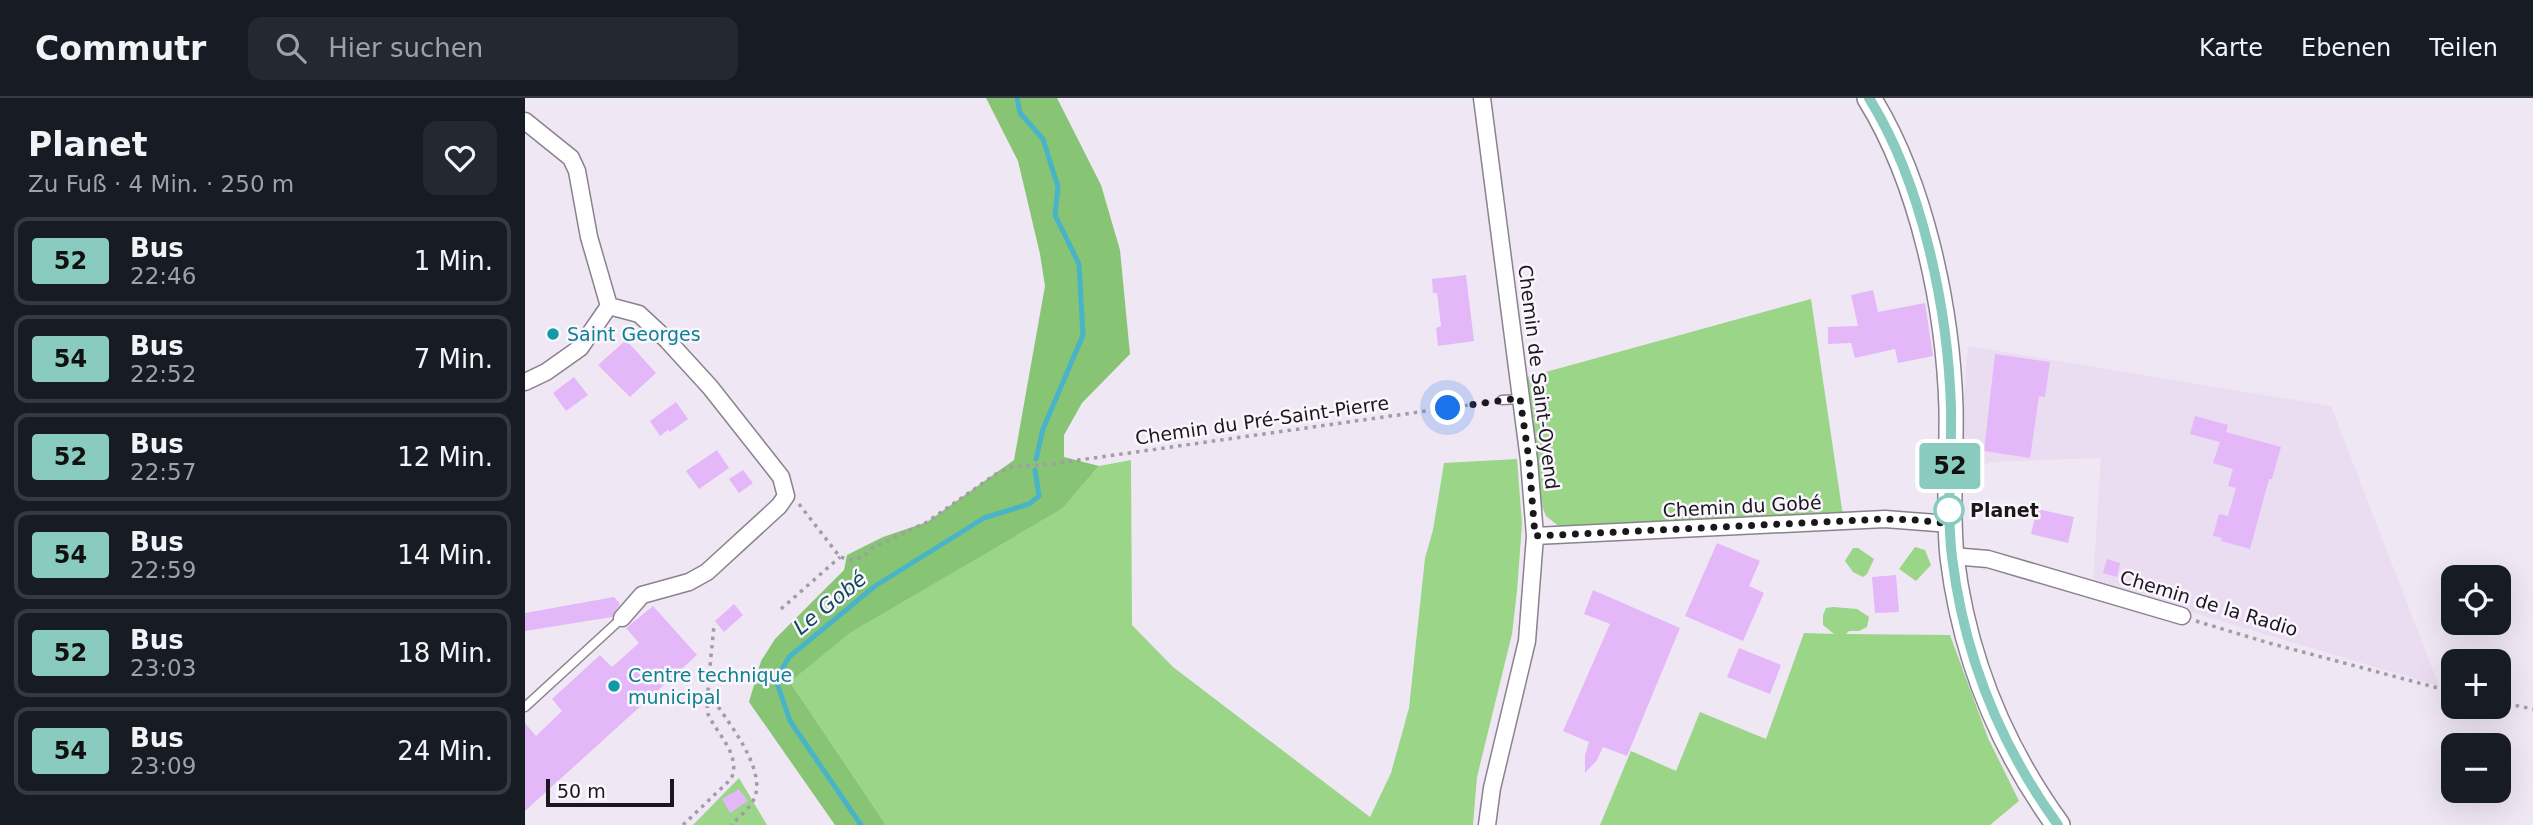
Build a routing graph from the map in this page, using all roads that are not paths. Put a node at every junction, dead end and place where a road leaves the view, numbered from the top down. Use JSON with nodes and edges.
{"nodes":[{"id":1,"x":1482,"y":98,"type":"edge"},
{"id":2,"x":1868,"y":98,"type":"edge"},
{"id":3,"x":525,"y":121,"type":"edge"},
{"id":4,"x":609,"y":306,"type":"junction"},
{"id":5,"x":525,"y":382,"type":"edge"},
{"id":6,"x":1520,"y":398,"type":"junction"},
{"id":7,"x":1502,"y":400,"type":"road end"},
{"id":8,"x":1949,"y":524,"type":"junction"},
{"id":9,"x":1535,"y":536,"type":"junction"},
{"id":10,"x":1952,"y":556,"type":"junction"},
{"id":11,"x":2182,"y":616,"type":"road end"},
{"id":12,"x":622,"y":618,"type":"joint"},
{"id":13,"x":525,"y":707,"type":"edge"},
{"id":14,"x":1487,"y":825,"type":"edge"},
{"id":15,"x":2058,"y":825,"type":"edge"}],
"edges":[{"from":1,"to":6,"type":"street","name":"Chemin de Saint-Oyend"},
{"from":2,"to":8,"type":"main road"},
{"from":3,"to":4,"type":"street"},
{"from":4,"to":5,"type":"street"},
{"from":4,"to":12,"type":"street"},
{"from":6,"to":7,"type":"lane"},
{"from":6,"to":9,"type":"street","name":"Chemin de Saint-Oyend"},
{"from":8,"to":9,"type":"street","name":"Chemin du Gobé"},
{"from":8,"to":10,"type":"main road"},
{"from":9,"to":14,"type":"street","name":"Chemin de Saint-Oyend"},
{"from":10,"to":11,"type":"street","name":"Chemin de la Radio"},
{"from":10,"to":15,"type":"main road"},
{"from":12,"to":13,"type":"lane"}]}
